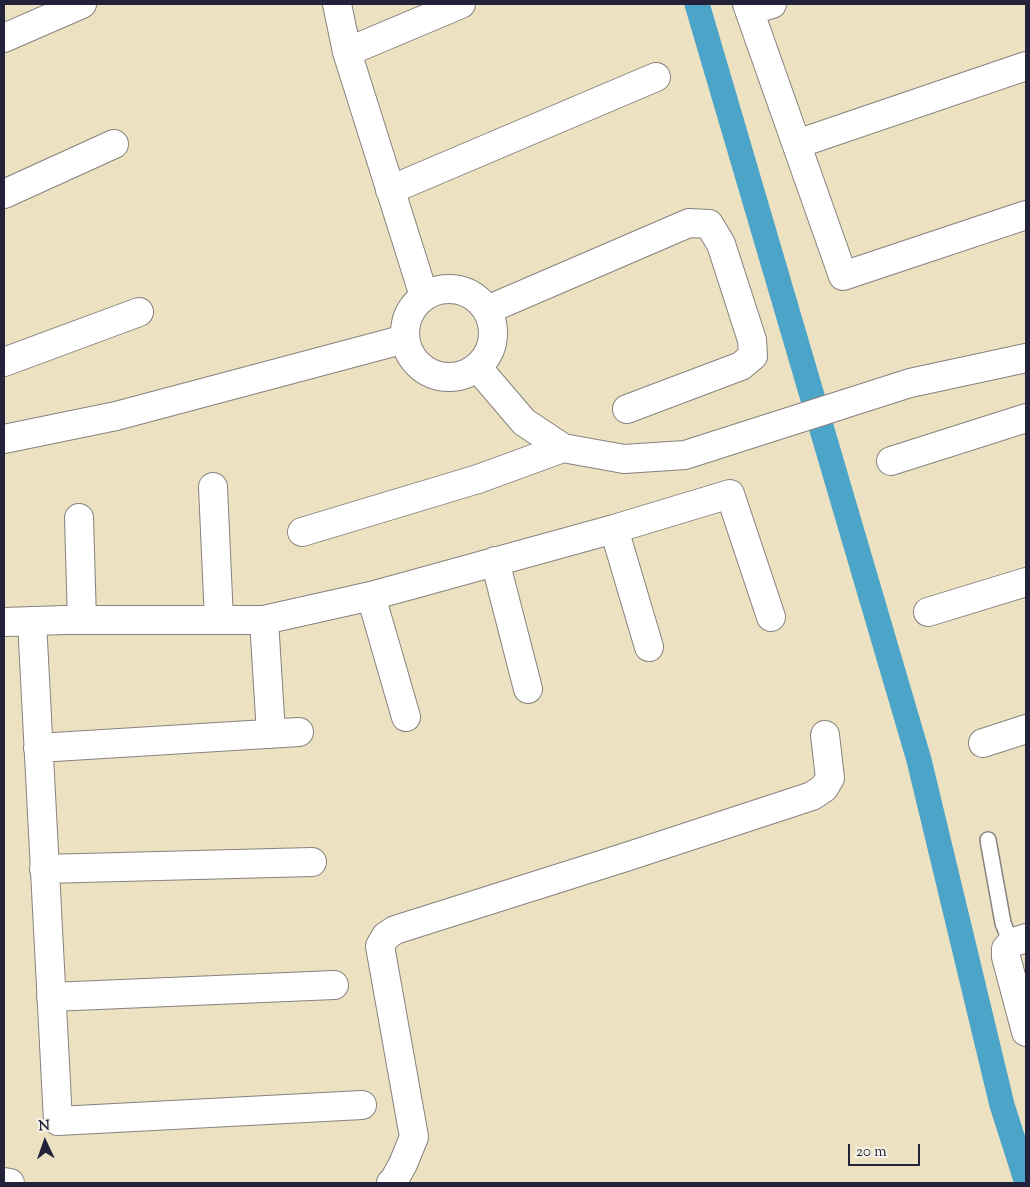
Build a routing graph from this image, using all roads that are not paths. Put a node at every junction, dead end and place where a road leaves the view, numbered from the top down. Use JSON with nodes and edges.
{"nodes":[{"id":1,"x":82,"y":4,"type":"edge"},
{"id":2,"x":337,"y":4,"type":"edge"},
{"id":3,"x":461,"y":4,"type":"edge"},
{"id":4,"x":756,"y":6,"type":"edge"},
{"id":5,"x":4,"y":38,"type":"edge"},
{"id":6,"x":347,"y":52,"type":"junction"},
{"id":7,"x":1026,"y":66,"type":"edge"},
{"id":8,"x":656,"y":76,"type":"dead end"},
{"id":9,"x":114,"y":144,"type":"dead end"},
{"id":10,"x":797,"y":144,"type":"junction"},
{"id":11,"x":390,"y":190,"type":"junction"},
{"id":12,"x":4,"y":194,"type":"edge"},
{"id":13,"x":1026,"y":215,"type":"edge"},
{"id":14,"x":424,"y":296,"type":"junction"},
{"id":15,"x":487,"y":310,"type":"junction"},
{"id":16,"x":140,"y":312,"type":"dead end"},
{"id":17,"x":405,"y":339,"type":"junction"},
{"id":18,"x":1026,"y":358,"type":"edge"},
{"id":19,"x":4,"y":362,"type":"edge"},
{"id":20,"x":477,"y":367,"type":"junction"},
{"id":21,"x":627,"y":409,"type":"dead end"},
{"id":22,"x":1026,"y":418,"type":"edge"},
{"id":23,"x":4,"y":439,"type":"edge"},
{"id":24,"x":563,"y":448,"type":"junction"},
{"id":25,"x":891,"y":461,"type":"dead end"},
{"id":26,"x":213,"y":487,"type":"dead end"},
{"id":27,"x":79,"y":518,"type":"dead end"},
{"id":28,"x":614,"y":528,"type":"junction"},
{"id":29,"x":302,"y":532,"type":"dead end"},
{"id":30,"x":494,"y":562,"type":"junction"},
{"id":31,"x":1026,"y":582,"type":"edge"},
{"id":32,"x":370,"y":596,"type":"junction"},
{"id":33,"x":928,"y":612,"type":"dead end"},
{"id":34,"x":771,"y":617,"type":"dead end"},
{"id":35,"x":82,"y":620,"type":"junction"},
{"id":36,"x":219,"y":620,"type":"junction"},
{"id":37,"x":264,"y":620,"type":"junction"},
{"id":38,"x":32,"y":621,"type":"junction"},
{"id":39,"x":4,"y":622,"type":"edge"},
{"id":40,"x":649,"y":647,"type":"dead end"},
{"id":41,"x":528,"y":689,"type":"dead end"},
{"id":42,"x":406,"y":718,"type":"dead end"},
{"id":43,"x":1026,"y":730,"type":"edge"},
{"id":44,"x":299,"y":732,"type":"dead end"},
{"id":45,"x":271,"y":734,"type":"junction"},
{"id":46,"x":825,"y":735,"type":"dead end"},
{"id":47,"x":983,"y":743,"type":"dead end"},
{"id":48,"x":38,"y":748,"type":"junction"},
{"id":49,"x":988,"y":840,"type":"dead end"},
{"id":50,"x":312,"y":862,"type":"dead end"},
{"id":51,"x":44,"y":869,"type":"junction"},
{"id":52,"x":1019,"y":940,"type":"edge"},
{"id":53,"x":334,"y":984,"type":"dead end"},
{"id":54,"x":51,"y":997,"type":"junction"},
{"id":55,"x":1026,"y":1032,"type":"edge"},
{"id":56,"x":362,"y":1105,"type":"dead end"},
{"id":57,"x":4,"y":1182,"type":"edge"},
{"id":58,"x":10,"y":1183,"type":"edge"},
{"id":59,"x":390,"y":1183,"type":"edge"}],
"edges":[{"from":1,"to":5,"type":"street"},
{"from":2,"to":6,"type":"street"},
{"from":3,"to":6,"type":"street"},
{"from":4,"to":10,"type":"street"},
{"from":6,"to":11,"type":"street"},
{"from":7,"to":10,"type":"street"},
{"from":8,"to":11,"type":"street"},
{"from":9,"to":12,"type":"street"},
{"from":10,"to":13,"type":"street"},
{"from":11,"to":14,"type":"street"},
{"from":14,"to":15,"type":"street"},
{"from":14,"to":17,"type":"street"},
{"from":15,"to":20,"type":"street"},
{"from":15,"to":21,"type":"street"},
{"from":16,"to":19,"type":"street"},
{"from":17,"to":20,"type":"street"},
{"from":17,"to":23,"type":"street"},
{"from":18,"to":24,"type":"street"},
{"from":20,"to":24,"type":"street"},
{"from":22,"to":25,"type":"street"},
{"from":24,"to":29,"type":"street"},
{"from":26,"to":36,"type":"street"},
{"from":27,"to":35,"type":"street"},
{"from":28,"to":30,"type":"street"},
{"from":28,"to":34,"type":"street"},
{"from":28,"to":40,"type":"street"},
{"from":30,"to":32,"type":"street"},
{"from":30,"to":41,"type":"street"},
{"from":31,"to":33,"type":"street"},
{"from":32,"to":37,"type":"street"},
{"from":32,"to":42,"type":"street"},
{"from":35,"to":36,"type":"street"},
{"from":35,"to":38,"type":"street"},
{"from":36,"to":37,"type":"street"},
{"from":37,"to":45,"type":"street"},
{"from":38,"to":39,"type":"street"},
{"from":38,"to":48,"type":"street"},
{"from":43,"to":47,"type":"street"},
{"from":44,"to":45,"type":"street"},
{"from":45,"to":48,"type":"street"},
{"from":46,"to":59,"type":"street"},
{"from":48,"to":51,"type":"street"},
{"from":49,"to":52,"type":"lane"},
{"from":50,"to":51,"type":"street"},
{"from":51,"to":54,"type":"street"},
{"from":52,"to":55,"type":"street"},
{"from":53,"to":54,"type":"street"},
{"from":54,"to":56,"type":"street"},
{"from":57,"to":58,"type":"street"}]}
